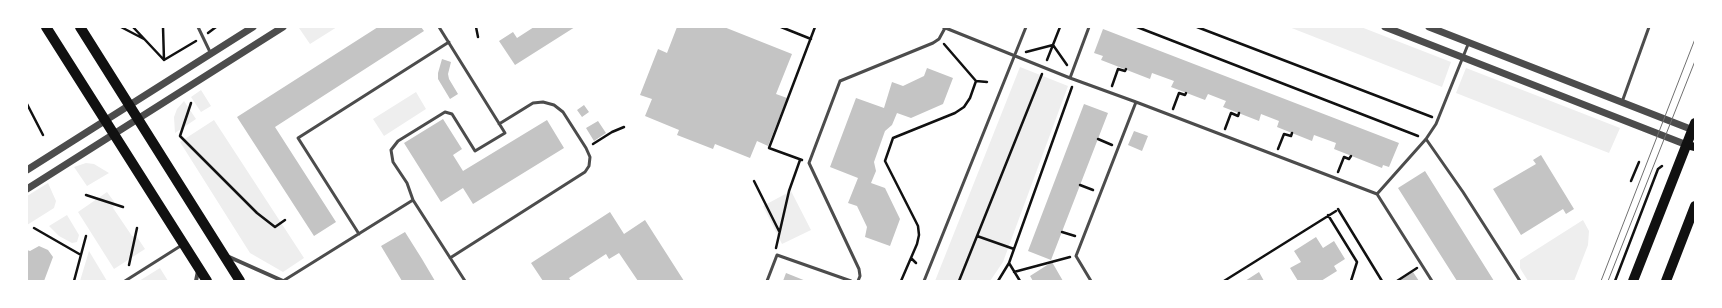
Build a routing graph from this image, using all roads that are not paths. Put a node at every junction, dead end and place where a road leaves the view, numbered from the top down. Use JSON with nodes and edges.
{"nodes":[{"id":1,"x":46,"y":27,"type":"edge"},
{"id":2,"x":80,"y":27,"type":"edge"},
{"id":3,"x":198,"y":27,"type":"edge"},
{"id":4,"x":253,"y":27,"type":"edge"},
{"id":5,"x":283,"y":27,"type":"edge"},
{"id":6,"x":439,"y":27,"type":"edge"},
{"id":7,"x":944,"y":27,"type":"edge"},
{"id":8,"x":1026,"y":27,"type":"edge"},
{"id":9,"x":1089,"y":27,"type":"edge"},
{"id":10,"x":1385,"y":27,"type":"edge"},
{"id":11,"x":1429,"y":27,"type":"edge"},
{"id":12,"x":1644,"y":27,"type":"edge"},
{"id":13,"x":1649,"y":28,"type":"edge"},
{"id":14,"x":449,"y":42,"type":"junction"},
{"id":15,"x":1469,"y":42,"type":"junction"},
{"id":16,"x":211,"y":54,"type":"junction"},
{"id":17,"x":1014,"y":55,"type":"junction"},
{"id":18,"x":1463,"y":58,"type":"junction"},
{"id":19,"x":1070,"y":78,"type":"junction"},
{"id":20,"x":1136,"y":102,"type":"junction"},
{"id":21,"x":1622,"y":102,"type":"junction"},
{"id":22,"x":130,"y":105,"type":"junction"},
{"id":23,"x":138,"y":119,"type":"junction"},
{"id":24,"x":105,"y":121,"type":"junction"},
{"id":25,"x":499,"y":124,"type":"junction"},
{"id":26,"x":1694,"y":128,"type":"edge"},
{"id":27,"x":114,"y":134,"type":"junction"},
{"id":28,"x":1426,"y":139,"type":"junction"},
{"id":29,"x":1691,"y":146,"type":"edge"},
{"id":30,"x":27,"y":170,"type":"edge"},
{"id":31,"x":27,"y":189,"type":"edge"},
{"id":32,"x":1377,"y":194,"type":"junction"},
{"id":33,"x":413,"y":200,"type":"junction"},
{"id":34,"x":1695,"y":206,"type":"edge"},
{"id":35,"x":359,"y":234,"type":"junction"},
{"id":36,"x":183,"y":244,"type":"junction"},
{"id":37,"x":223,"y":254,"type":"junction"},
{"id":38,"x":450,"y":258,"type":"junction"},
{"id":39,"x":199,"y":269,"type":"junction"},
{"id":40,"x":125,"y":281,"type":"edge"},
{"id":41,"x":196,"y":281,"type":"edge"},
{"id":42,"x":207,"y":281,"type":"edge"},
{"id":43,"x":240,"y":281,"type":"edge"},
{"id":44,"x":283,"y":281,"type":"edge"},
{"id":45,"x":465,"y":281,"type":"edge"},
{"id":46,"x":767,"y":281,"type":"edge"},
{"id":47,"x":851,"y":281,"type":"edge"},
{"id":48,"x":858,"y":281,"type":"edge"},
{"id":49,"x":924,"y":281,"type":"edge"},
{"id":50,"x":1091,"y":281,"type":"edge"},
{"id":51,"x":1432,"y":281,"type":"edge"},
{"id":52,"x":1520,"y":281,"type":"edge"},
{"id":53,"x":1633,"y":281,"type":"edge"},
{"id":54,"x":1666,"y":281,"type":"edge"}],
"edges":[{"from":1,"to":24,"type":"main road"},
{"from":2,"to":22,"type":"main road"},
{"from":3,"to":16,"type":"lane"},
{"from":4,"to":16,"type":"street"},
{"from":5,"to":23,"type":"street"},
{"from":6,"to":14,"type":"lane"},
{"from":7,"to":17,"type":"lane"},
{"from":7,"to":48,"type":"lane"},
{"from":8,"to":17,"type":"lane"},
{"from":9,"to":19,"type":"lane"},
{"from":10,"to":18,"type":"street"},
{"from":11,"to":15,"type":"street"},
{"from":12,"to":13,"type":"lane"},
{"from":13,"to":21,"type":"lane"},
{"from":14,"to":25,"type":"lane"},
{"from":14,"to":35,"type":"lane"},
{"from":15,"to":18,"type":"lane"},
{"from":15,"to":21,"type":"street"},
{"from":16,"to":22,"type":"street"},
{"from":17,"to":19,"type":"lane"},
{"from":17,"to":49,"type":"lane"},
{"from":18,"to":28,"type":"lane"},
{"from":18,"to":29,"type":"street"},
{"from":19,"to":20,"type":"lane"},
{"from":20,"to":32,"type":"lane"},
{"from":20,"to":50,"type":"lane"},
{"from":21,"to":26,"type":"street"},
{"from":22,"to":23,"type":"main road"},
{"from":22,"to":24,"type":"street"},
{"from":23,"to":27,"type":"street"},
{"from":23,"to":37,"type":"main road"},
{"from":24,"to":27,"type":"main road"},
{"from":24,"to":30,"type":"street"},
{"from":25,"to":33,"type":"lane"},
{"from":25,"to":38,"type":"lane"},
{"from":26,"to":29,"type":"main road"},
{"from":27,"to":31,"type":"street"},
{"from":27,"to":36,"type":"main road"},
{"from":28,"to":32,"type":"lane"},
{"from":28,"to":52,"type":"lane"},
{"from":29,"to":53,"type":"main road"},
{"from":32,"to":51,"type":"lane"},
{"from":33,"to":35,"type":"lane"},
{"from":33,"to":38,"type":"lane"},
{"from":34,"to":54,"type":"main road"},
{"from":35,"to":44,"type":"lane"},
{"from":36,"to":39,"type":"main road"},
{"from":36,"to":40,"type":"lane"},
{"from":37,"to":43,"type":"main road"},
{"from":37,"to":44,"type":"street"},
{"from":38,"to":45,"type":"lane"},
{"from":39,"to":41,"type":"street"},
{"from":39,"to":42,"type":"main road"},
{"from":46,"to":47,"type":"lane"}]}
